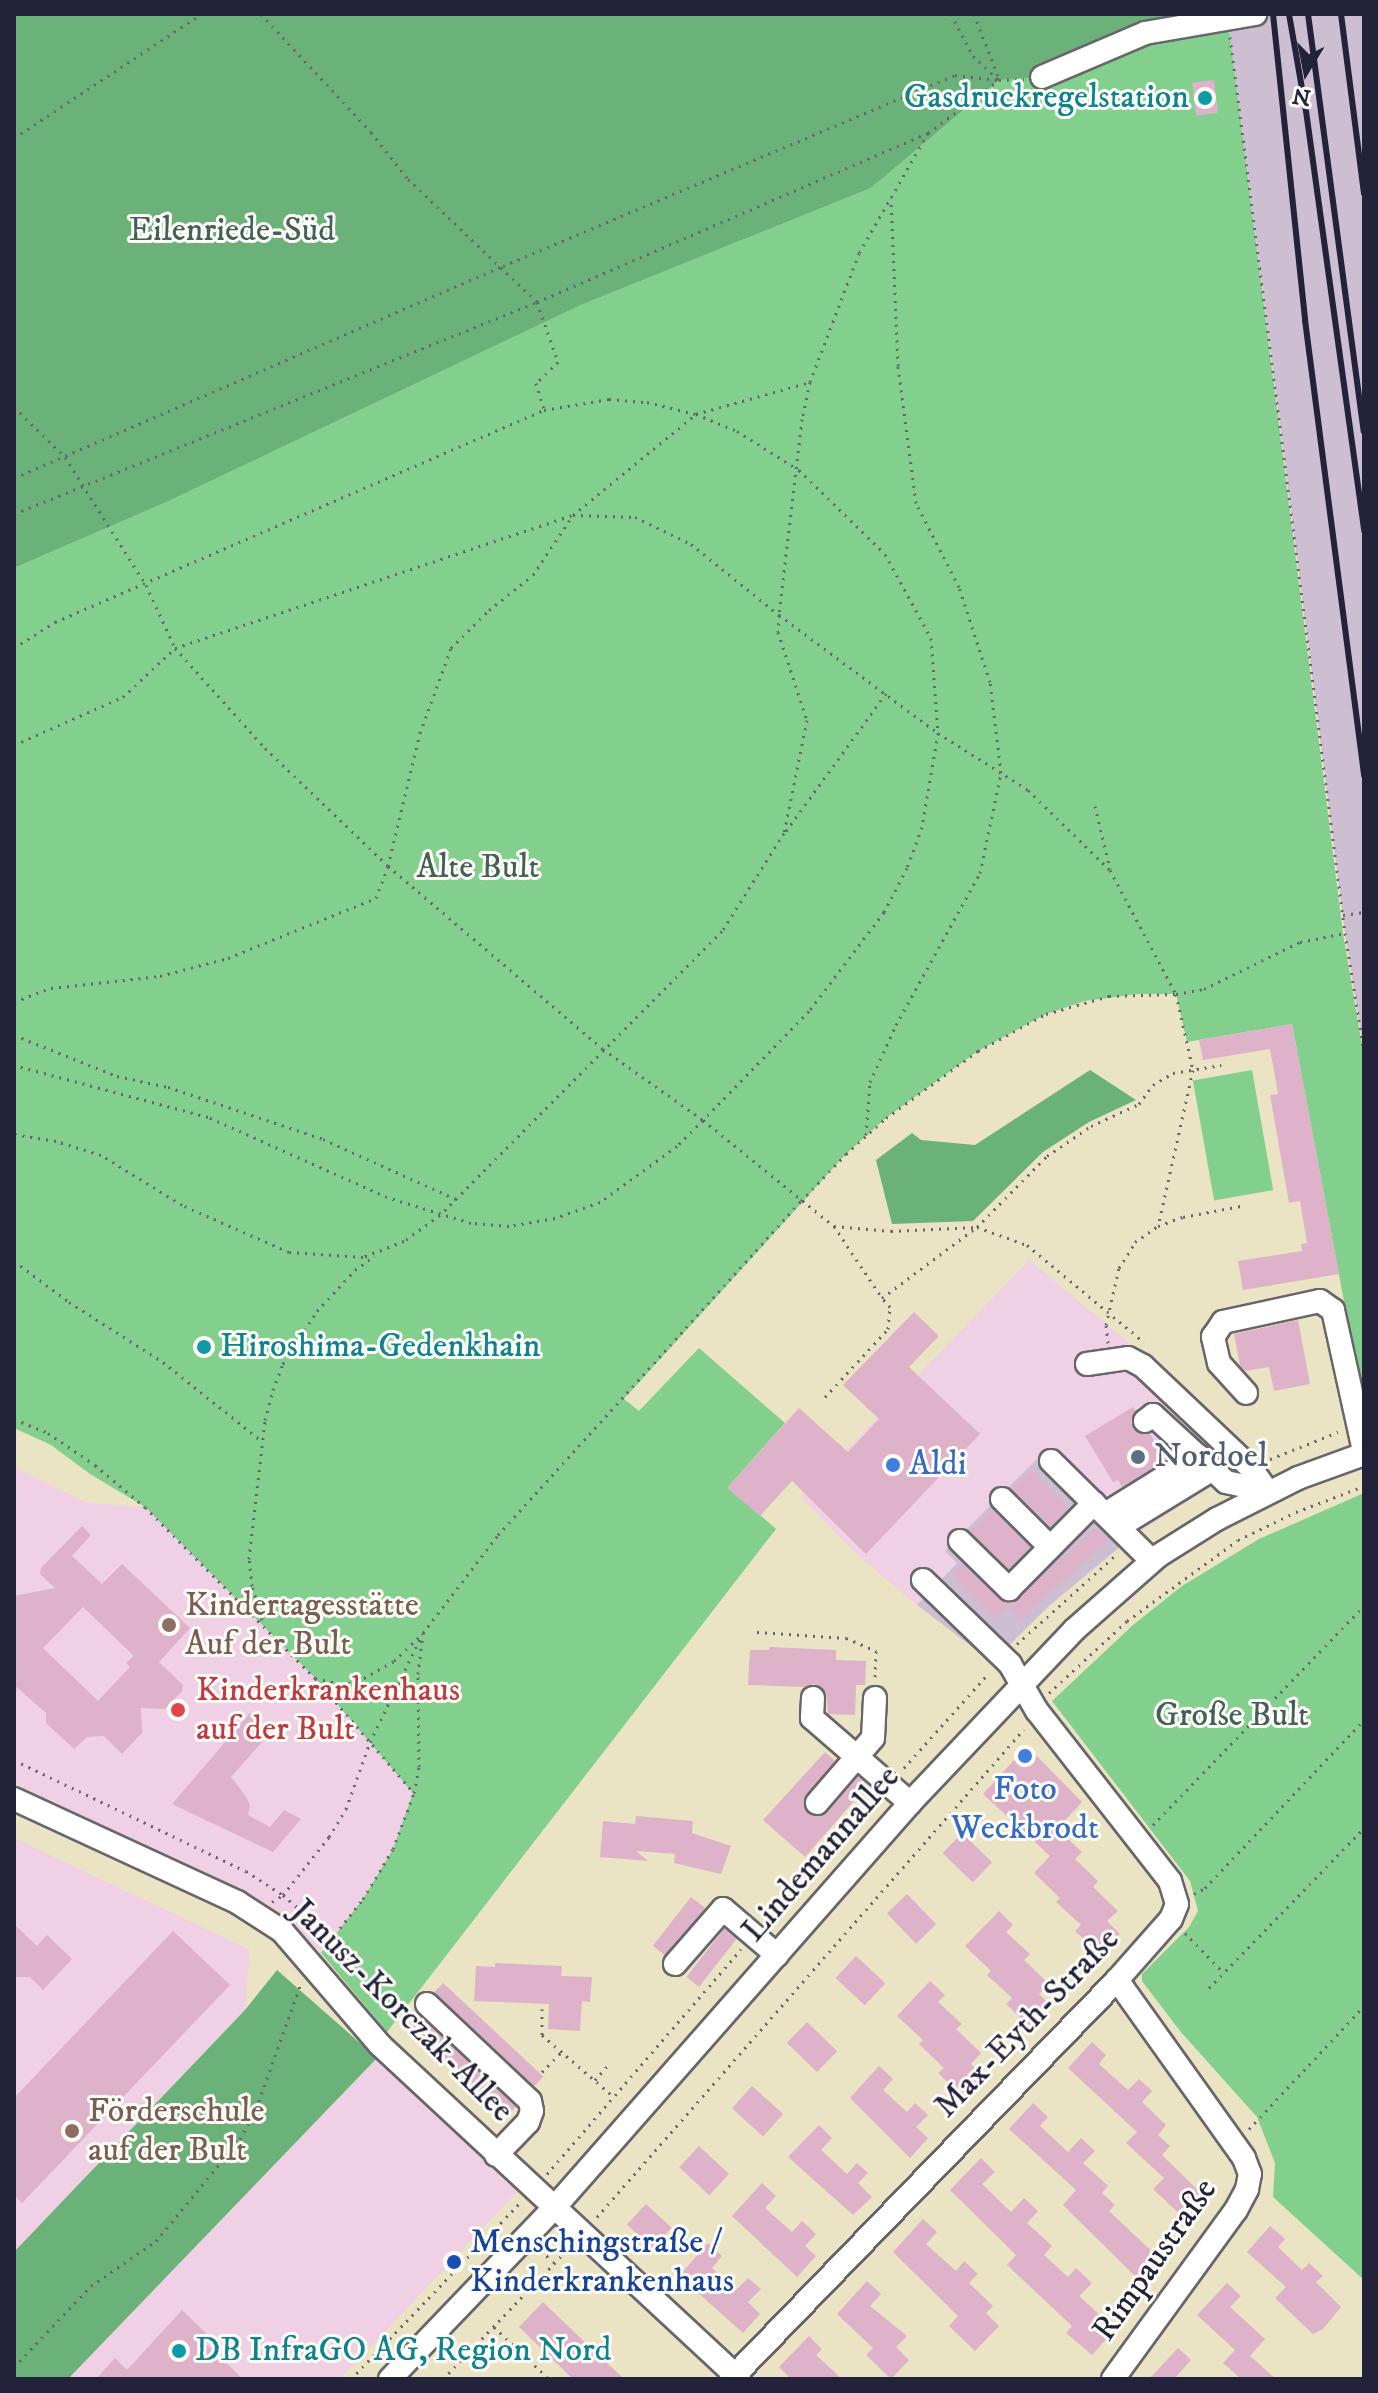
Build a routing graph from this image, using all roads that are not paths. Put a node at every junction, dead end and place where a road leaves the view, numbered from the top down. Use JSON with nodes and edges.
{"nodes":[{"id":1,"x":1255,"y":14,"type":"edge"},
{"id":2,"x":1042,"y":77,"type":"road end"},
{"id":3,"x":1098,"y":1361,"type":"road end"},
{"id":4,"x":1246,"y":1393,"type":"dead end"},
{"id":5,"x":1145,"y":1421,"type":"dead end"},
{"id":6,"x":1210,"y":1429,"type":"junction"},
{"id":7,"x":1364,"y":1452,"type":"edge"},
{"id":8,"x":1200,"y":1458,"type":"junction"},
{"id":9,"x":1051,"y":1461,"type":"dead end"},
{"id":10,"x":1267,"y":1491,"type":"junction"},
{"id":11,"x":1002,"y":1499,"type":"dead end"},
{"id":12,"x":1106,"y":1515,"type":"junction"},
{"id":13,"x":960,"y":1541,"type":"dead end"},
{"id":14,"x":1050,"y":1547,"type":"junction"},
{"id":15,"x":1152,"y":1561,"type":"junction"},
{"id":16,"x":923,"y":1580,"type":"dead end"},
{"id":17,"x":1021,"y":1683,"type":"junction"},
{"id":18,"x":813,"y":1698,"type":"dead end"},
{"id":19,"x":875,"y":1698,"type":"road end"},
{"id":20,"x":857,"y":1757,"type":"junction"},
{"id":21,"x":14,"y":1799,"type":"edge"},
{"id":22,"x":817,"y":1803,"type":"dead end"},
{"id":23,"x":910,"y":1803,"type":"junction"},
{"id":24,"x":777,"y":1955,"type":"junction"},
{"id":25,"x":675,"y":1964,"type":"dead end"},
{"id":26,"x":1117,"y":1980,"type":"junction"},
{"id":27,"x":427,"y":2004,"type":"dead end"},
{"id":28,"x":496,"y":2155,"type":"junction"},
{"id":29,"x":554,"y":2208,"type":"junction"},
{"id":30,"x":735,"y":2378,"type":"edge"},
{"id":31,"x":390,"y":2379,"type":"edge"},
{"id":32,"x":1113,"y":2379,"type":"edge"}],
"edges":[{"from":1,"to":2,"type":"street"},
{"from":3,"to":6,"type":"street"},
{"from":4,"to":7,"type":"street"},
{"from":5,"to":8,"type":"street"},
{"from":6,"to":8,"type":"street"},
{"from":6,"to":10,"type":"street"},
{"from":7,"to":10,"type":"street","name":"Lindemannallee"},
{"from":8,"to":10,"type":"street"},
{"from":8,"to":12,"type":"street"},
{"from":9,"to":12,"type":"street"},
{"from":10,"to":15,"type":"street","name":"Lindemannallee"},
{"from":11,"to":14,"type":"street"},
{"from":12,"to":14,"type":"street"},
{"from":12,"to":15,"type":"street"},
{"from":13,"to":14,"type":"street"},
{"from":15,"to":17,"type":"street","name":"Lindemannallee"},
{"from":16,"to":17,"type":"street"},
{"from":17,"to":23,"type":"street","name":"Lindemannallee"},
{"from":17,"to":26,"type":"street","name":"Max-Eyth-Straße"},
{"from":18,"to":20,"type":"street"},
{"from":19,"to":20,"type":"street"},
{"from":20,"to":22,"type":"street"},
{"from":20,"to":23,"type":"street"},
{"from":21,"to":28,"type":"street","name":"Janusz-Korczak-Allee"},
{"from":23,"to":24,"type":"street","name":"Lindemannallee"},
{"from":24,"to":25,"type":"street"},
{"from":24,"to":29,"type":"street","name":"Lindemannallee"},
{"from":26,"to":30,"type":"street","name":"Max-Eyth-Straße"},
{"from":26,"to":32,"type":"street","name":"Rimpaustraße"},
{"from":27,"to":28,"type":"street"},
{"from":28,"to":29,"type":"street","name":"Janusz-Korczak-Allee"},
{"from":29,"to":30,"type":"street","name":"Janusz-Korczak-Allee"},
{"from":29,"to":31,"type":"street","name":"Lindemannallee"}]}
